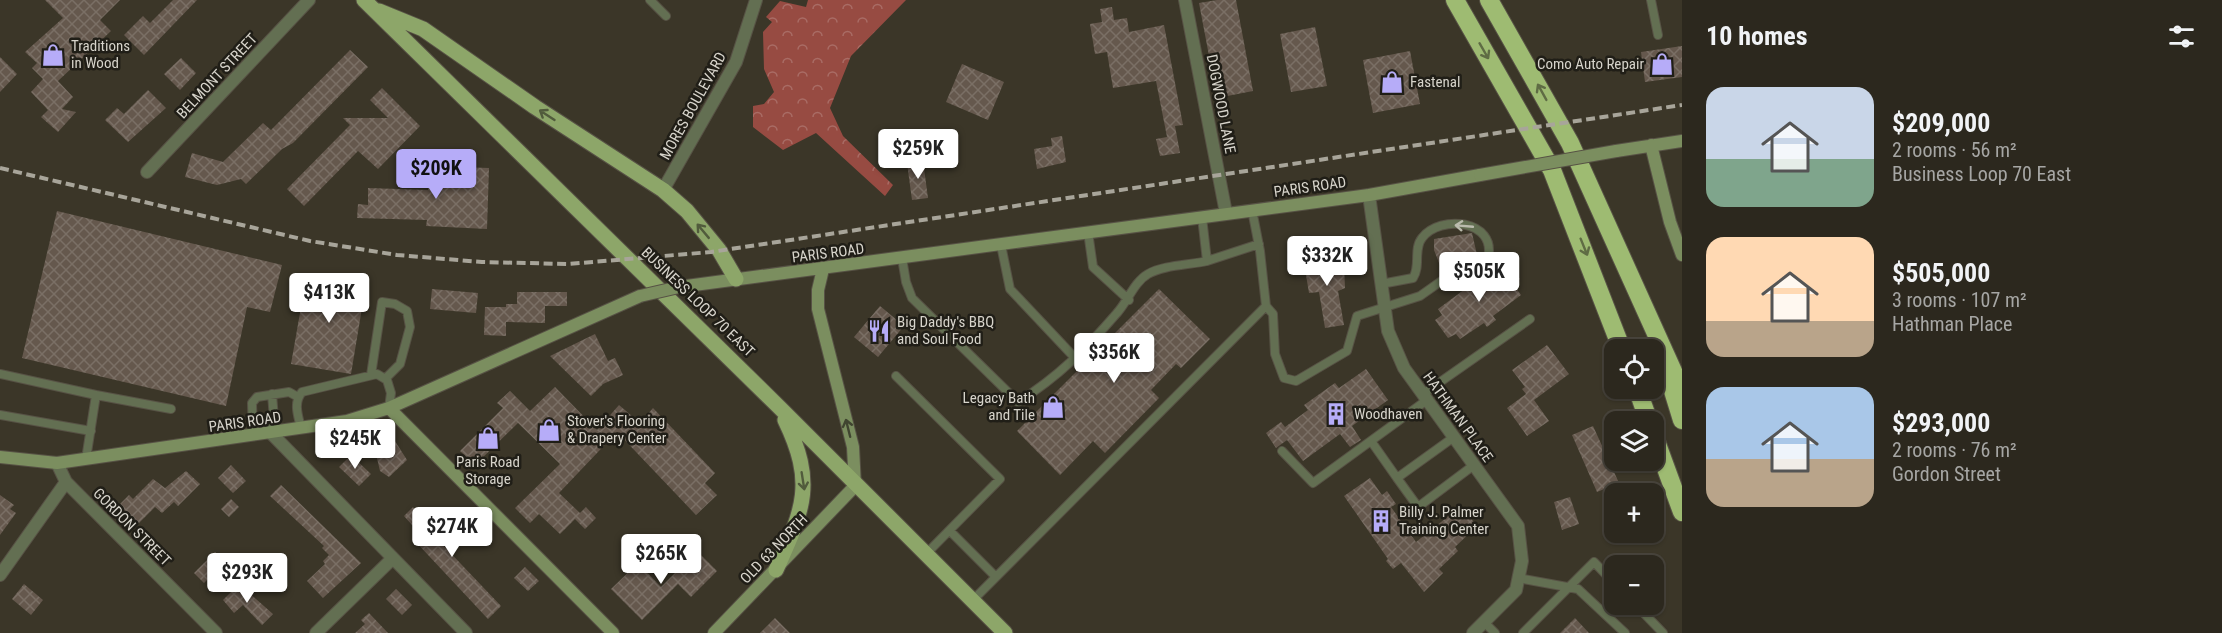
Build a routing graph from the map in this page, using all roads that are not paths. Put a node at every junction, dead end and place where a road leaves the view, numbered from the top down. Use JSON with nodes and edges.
{"nodes":[{"id":1,"x":309,"y":0,"type":"edge"},
{"id":2,"x":650,"y":0,"type":"edge"},
{"id":3,"x":756,"y":0,"type":"edge"},
{"id":4,"x":1185,"y":0,"type":"edge"},
{"id":5,"x":1455,"y":0,"type":"edge"},
{"id":6,"x":1490,"y":0,"type":"edge"},
{"id":7,"x":1651,"y":0,"type":"edge"},
{"id":8,"x":367,"y":4,"type":"edge"},
{"id":9,"x":666,"y":16,"type":"dead end"},
{"id":10,"x":1658,"y":35,"type":"dead end"},
{"id":11,"x":1682,"y":141,"type":"edge"},
{"id":12,"x":1651,"y":145,"type":"junction"},
{"id":13,"x":147,"y":172,"type":"dead end"},
{"id":14,"x":663,"y":190,"type":"junction"},
{"id":15,"x":1369,"y":195,"type":"junction"},
{"id":16,"x":1252,"y":210,"type":"junction"},
{"id":17,"x":1226,"y":213,"type":"junction"},
{"id":18,"x":1202,"y":217,"type":"junction"},
{"id":19,"x":1088,"y":232,"type":"junction"},
{"id":20,"x":1259,"y":244,"type":"junction"},
{"id":21,"x":1001,"y":245,"type":"junction"},
{"id":22,"x":1682,"y":255,"type":"edge"},
{"id":23,"x":902,"y":258,"type":"junction"},
{"id":24,"x":1207,"y":261,"type":"junction"},
{"id":25,"x":823,"y":269,"type":"junction"},
{"id":26,"x":736,"y":279,"type":"junction"},
{"id":27,"x":1381,"y":284,"type":"junction"},
{"id":28,"x":1129,"y":300,"type":"junction"},
{"id":29,"x":1266,"y":306,"type":"junction"},
{"id":30,"x":1385,"y":308,"type":"junction"},
{"id":31,"x":1646,"y":308,"type":"junction"},
{"id":32,"x":1530,"y":319,"type":"dead end"},
{"id":33,"x":1618,"y":339,"type":"edge"},
{"id":34,"x":1076,"y":359,"type":"junction"},
{"id":35,"x":0,"y":374,"type":"edge"},
{"id":36,"x":371,"y":375,"type":"junction"},
{"id":37,"x":896,"y":376,"type":"dead end"},
{"id":38,"x":385,"y":379,"type":"junction"},
{"id":39,"x":1682,"y":392,"type":"edge"},
{"id":40,"x":272,"y":394,"type":"junction"},
{"id":41,"x":96,"y":395,"type":"junction"},
{"id":42,"x":1425,"y":397,"type":"junction"},
{"id":43,"x":297,"y":398,"type":"junction"},
{"id":44,"x":779,"y":407,"type":"junction"},
{"id":45,"x":389,"y":408,"type":"junction"},
{"id":46,"x":171,"y":409,"type":"dead end"},
{"id":47,"x":0,"y":415,"type":"edge"},
{"id":48,"x":1682,"y":420,"type":"edge"},
{"id":49,"x":301,"y":428,"type":"junction"},
{"id":50,"x":91,"y":431,"type":"junction"},
{"id":51,"x":271,"y":433,"type":"junction"},
{"id":52,"x":253,"y":436,"type":"junction"},
{"id":53,"x":1454,"y":437,"type":"junction"},
{"id":54,"x":1371,"y":441,"type":"junction"},
{"id":55,"x":1282,"y":451,"type":"dead end"},
{"id":56,"x":0,"y":457,"type":"edge"},
{"id":57,"x":86,"y":459,"type":"junction"},
{"id":58,"x":57,"y":463,"type":"junction"},
{"id":59,"x":1664,"y":463,"type":"edge"},
{"id":60,"x":1474,"y":465,"type":"junction"},
{"id":61,"x":1397,"y":478,"type":"junction"},
{"id":62,"x":66,"y":482,"type":"junction"},
{"id":63,"x":855,"y":486,"type":"junction"},
{"id":64,"x":1682,"y":512,"type":"edge"},
{"id":65,"x":950,"y":531,"type":"junction"},
{"id":66,"x":925,"y":555,"type":"junction"},
{"id":67,"x":392,"y":559,"type":"junction"},
{"id":68,"x":776,"y":570,"type":"junction"},
{"id":69,"x":1604,"y":572,"type":"edge"},
{"id":70,"x":0,"y":575,"type":"edge"},
{"id":71,"x":996,"y":577,"type":"junction"},
{"id":72,"x":1518,"y":578,"type":"junction"},
{"id":73,"x":1568,"y":587,"type":"junction"},
{"id":74,"x":972,"y":601,"type":"junction"},
{"id":75,"x":1646,"y":615,"type":"edge"},
{"id":76,"x":1484,"y":622,"type":"junction"},
{"id":77,"x":210,"y":631,"type":"edge"},
{"id":78,"x":1002,"y":632,"type":"edge"},
{"id":79,"x":316,"y":633,"type":"edge"},
{"id":80,"x":466,"y":633,"type":"edge"},
{"id":81,"x":614,"y":633,"type":"edge"},
{"id":82,"x":714,"y":633,"type":"edge"},
{"id":83,"x":1473,"y":633,"type":"edge"},
{"id":84,"x":1495,"y":633,"type":"edge"},
{"id":85,"x":1523,"y":633,"type":"edge"},
{"id":86,"x":1625,"y":633,"type":"edge"},
{"id":87,"x":1663,"y":633,"type":"edge"}],
"edges":[{"from":1,"to":13,"type":"street","name":"BELMONT STREET"},
{"from":2,"to":9,"type":"lane"},
{"from":3,"to":14,"type":"street","name":"MORES BOULEVARD"},
{"from":4,"to":17,"type":"street","name":"DOGWOOD LANE"},
{"from":5,"to":33,"type":"highway","one_way":true},
{"from":31,"to":6,"type":"highway","one_way":true},
{"from":7,"to":10,"type":"lane"},
{"from":14,"to":8,"type":"main road","one_way":true},
{"from":8,"to":44,"type":"main road","name":"BUSINESS LOOP 70 EAST"},
{"from":11,"to":12,"type":"main road","name":"PARIS ROAD"},
{"from":12,"to":15,"type":"main road","name":"PARIS ROAD","bridge":true},
{"from":12,"to":22,"type":"main road"},
{"from":26,"to":14,"type":"main road","one_way":true},
{"from":15,"to":16,"type":"main road","name":"PARIS ROAD"},
{"from":15,"to":27,"type":"street","name":"HATHMAN PLACE"},
{"from":16,"to":17,"type":"main road","name":"PARIS ROAD"},
{"from":16,"to":20,"type":"lane"},
{"from":17,"to":18,"type":"main road","name":"PARIS ROAD"},
{"from":18,"to":19,"type":"main road","name":"PARIS ROAD"},
{"from":18,"to":24,"type":"lane"},
{"from":19,"to":21,"type":"main road","name":"PARIS ROAD"},
{"from":19,"to":28,"type":"lane"},
{"from":20,"to":24,"type":"lane"},
{"from":20,"to":29,"type":"lane"},
{"from":21,"to":23,"type":"main road","name":"PARIS ROAD"},
{"from":21,"to":34,"type":"lane"},
{"from":23,"to":25,"type":"main road","name":"PARIS ROAD"},
{"from":23,"to":34,"type":"lane"},
{"from":24,"to":28,"type":"lane"},
{"from":25,"to":26,"type":"main road","name":"PARIS ROAD"},
{"from":63,"to":25,"type":"main road","one_way":true},
{"from":26,"to":45,"type":"main road","name":"PARIS ROAD","bridge":true},
{"from":27,"to":30,"type":"street","name":"HATHMAN PLACE"},
{"from":30,"to":27,"type":"lane","one_way":true},
{"from":28,"to":34,"type":"lane"},
{"from":29,"to":30,"type":"lane"},
{"from":29,"to":71,"type":"lane"},
{"from":30,"to":42,"type":"street","name":"HATHMAN PLACE"},
{"from":31,"to":39,"type":"highway"},
{"from":31,"to":48,"type":"highway"},
{"from":32,"to":42,"type":"lane"},
{"from":35,"to":41,"type":"lane"},
{"from":36,"to":38,"type":"lane"},
{"from":36,"to":38,"type":"lane"},
{"from":36,"to":43,"type":"lane"},
{"from":37,"to":65,"type":"lane"},
{"from":38,"to":45,"type":"lane"},
{"from":40,"to":43,"type":"lane"},
{"from":40,"to":51,"type":"lane"},
{"from":40,"to":52,"type":"lane"},
{"from":41,"to":46,"type":"lane"},
{"from":41,"to":50,"type":"lane"},
{"from":42,"to":53,"type":"street","name":"HATHMAN PLACE"},
{"from":42,"to":54,"type":"lane"},
{"from":43,"to":49,"type":"lane"},
{"from":44,"to":63,"type":"main road","name":"BUSINESS LOOP 70 EAST"},
{"from":44,"to":68,"type":"main road","one_way":true},
{"from":45,"to":49,"type":"main road","name":"PARIS ROAD"},
{"from":45,"to":81,"type":"main road"},
{"from":47,"to":50,"type":"lane"},
{"from":49,"to":51,"type":"main road","name":"PARIS ROAD"},
{"from":50,"to":57,"type":"lane"},
{"from":51,"to":52,"type":"main road","name":"PARIS ROAD"},
{"from":51,"to":67,"type":"street"},
{"from":52,"to":57,"type":"main road","name":"PARIS ROAD"},
{"from":53,"to":60,"type":"street","name":"HATHMAN PLACE"},
{"from":53,"to":61,"type":"lane"},
{"from":54,"to":55,"type":"lane"},
{"from":54,"to":61,"type":"lane"},
{"from":56,"to":58,"type":"main road","name":"PARIS ROAD"},
{"from":57,"to":58,"type":"main road","name":"PARIS ROAD"},
{"from":58,"to":62,"type":"street","name":"GORDON STREET"},
{"from":59,"to":64,"type":"highway"},
{"from":60,"to":61,"type":"lane"},
{"from":60,"to":72,"type":"street","name":"HATHMAN PLACE"},
{"from":62,"to":70,"type":"street"},
{"from":62,"to":77,"type":"street","name":"GORDON STREET"},
{"from":63,"to":66,"type":"main road","name":"BUSINESS LOOP 70 EAST"},
{"from":63,"to":68,"type":"main road","name":"OLD 63 NORTH"},
{"from":65,"to":66,"type":"lane"},
{"from":65,"to":71,"type":"lane"},
{"from":66,"to":74,"type":"main road","name":"BUSINESS LOOP 70 EAST"},
{"from":67,"to":79,"type":"street"},
{"from":67,"to":80,"type":"street"},
{"from":68,"to":82,"type":"main road","name":"OLD 63 NORTH"},
{"from":69,"to":73,"type":"lane"},
{"from":71,"to":74,"type":"lane"},
{"from":72,"to":73,"type":"lane"},
{"from":72,"to":76,"type":"street","name":"HATHMAN PLACE"},
{"from":73,"to":85,"type":"lane"},
{"from":73,"to":86,"type":"lane"},
{"from":74,"to":78,"type":"main road","name":"BUSINESS LOOP 70 EAST"},
{"from":75,"to":87,"type":"lane"},
{"from":76,"to":83,"type":"street","name":"HATHMAN PLACE"},
{"from":76,"to":84,"type":"lane"}]}
